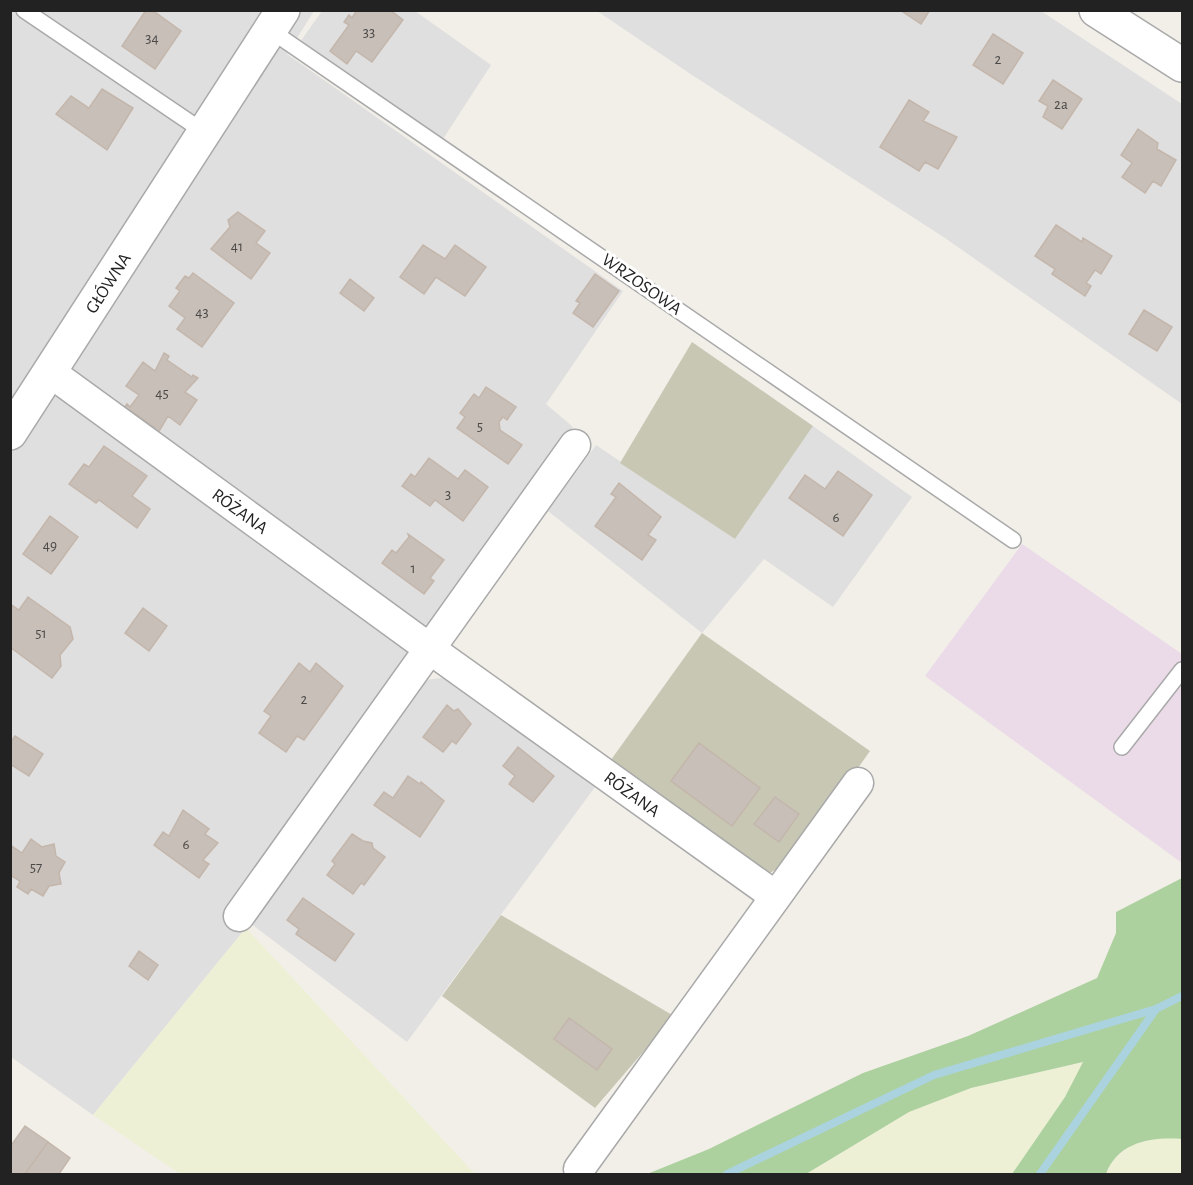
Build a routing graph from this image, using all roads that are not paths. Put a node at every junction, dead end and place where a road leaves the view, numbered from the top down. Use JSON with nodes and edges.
{"nodes":[{"id":1,"x":24,"y":10,"type":"edge"},
{"id":2,"x":1096,"y":10,"type":"edge"},
{"id":3,"x":275,"y":17,"type":"edge"},
{"id":4,"x":1182,"y":65,"type":"edge"},
{"id":5,"x":204,"y":132,"type":"junction"},
{"id":6,"x":50,"y":372,"type":"junction"},
{"id":7,"x":10,"y":433,"type":"edge"},
{"id":8,"x":574,"y":445,"type":"dead end"},
{"id":9,"x":1012,"y":540,"type":"dead end"},
{"id":10,"x":430,"y":649,"type":"junction"},
{"id":11,"x":1182,"y":670,"type":"edge"},
{"id":12,"x":1122,"y":747,"type":"dead end"},
{"id":13,"x":858,"y":783,"type":"dead end"},
{"id":14,"x":776,"y":896,"type":"junction"},
{"id":15,"x":239,"y":916,"type":"dead end"},
{"id":16,"x":579,"y":1169,"type":"dead end"}],
"edges":[{"from":1,"to":5,"type":"lane"},
{"from":2,"to":4,"type":"street"},
{"from":3,"to":5,"type":"street","name":"GŁÓWNA"},
{"from":3,"to":9,"type":"lane","name":"WRZOSOWA"},
{"from":5,"to":6,"type":"street","name":"GŁÓWNA"},
{"from":6,"to":7,"type":"street","name":"GŁÓWNA"},
{"from":6,"to":10,"type":"street","name":"RÓŻANA"},
{"from":8,"to":10,"type":"street"},
{"from":10,"to":14,"type":"street","name":"RÓŻANA"},
{"from":10,"to":15,"type":"street"},
{"from":11,"to":12,"type":"lane"},
{"from":13,"to":14,"type":"street"},
{"from":14,"to":16,"type":"street"}]}
